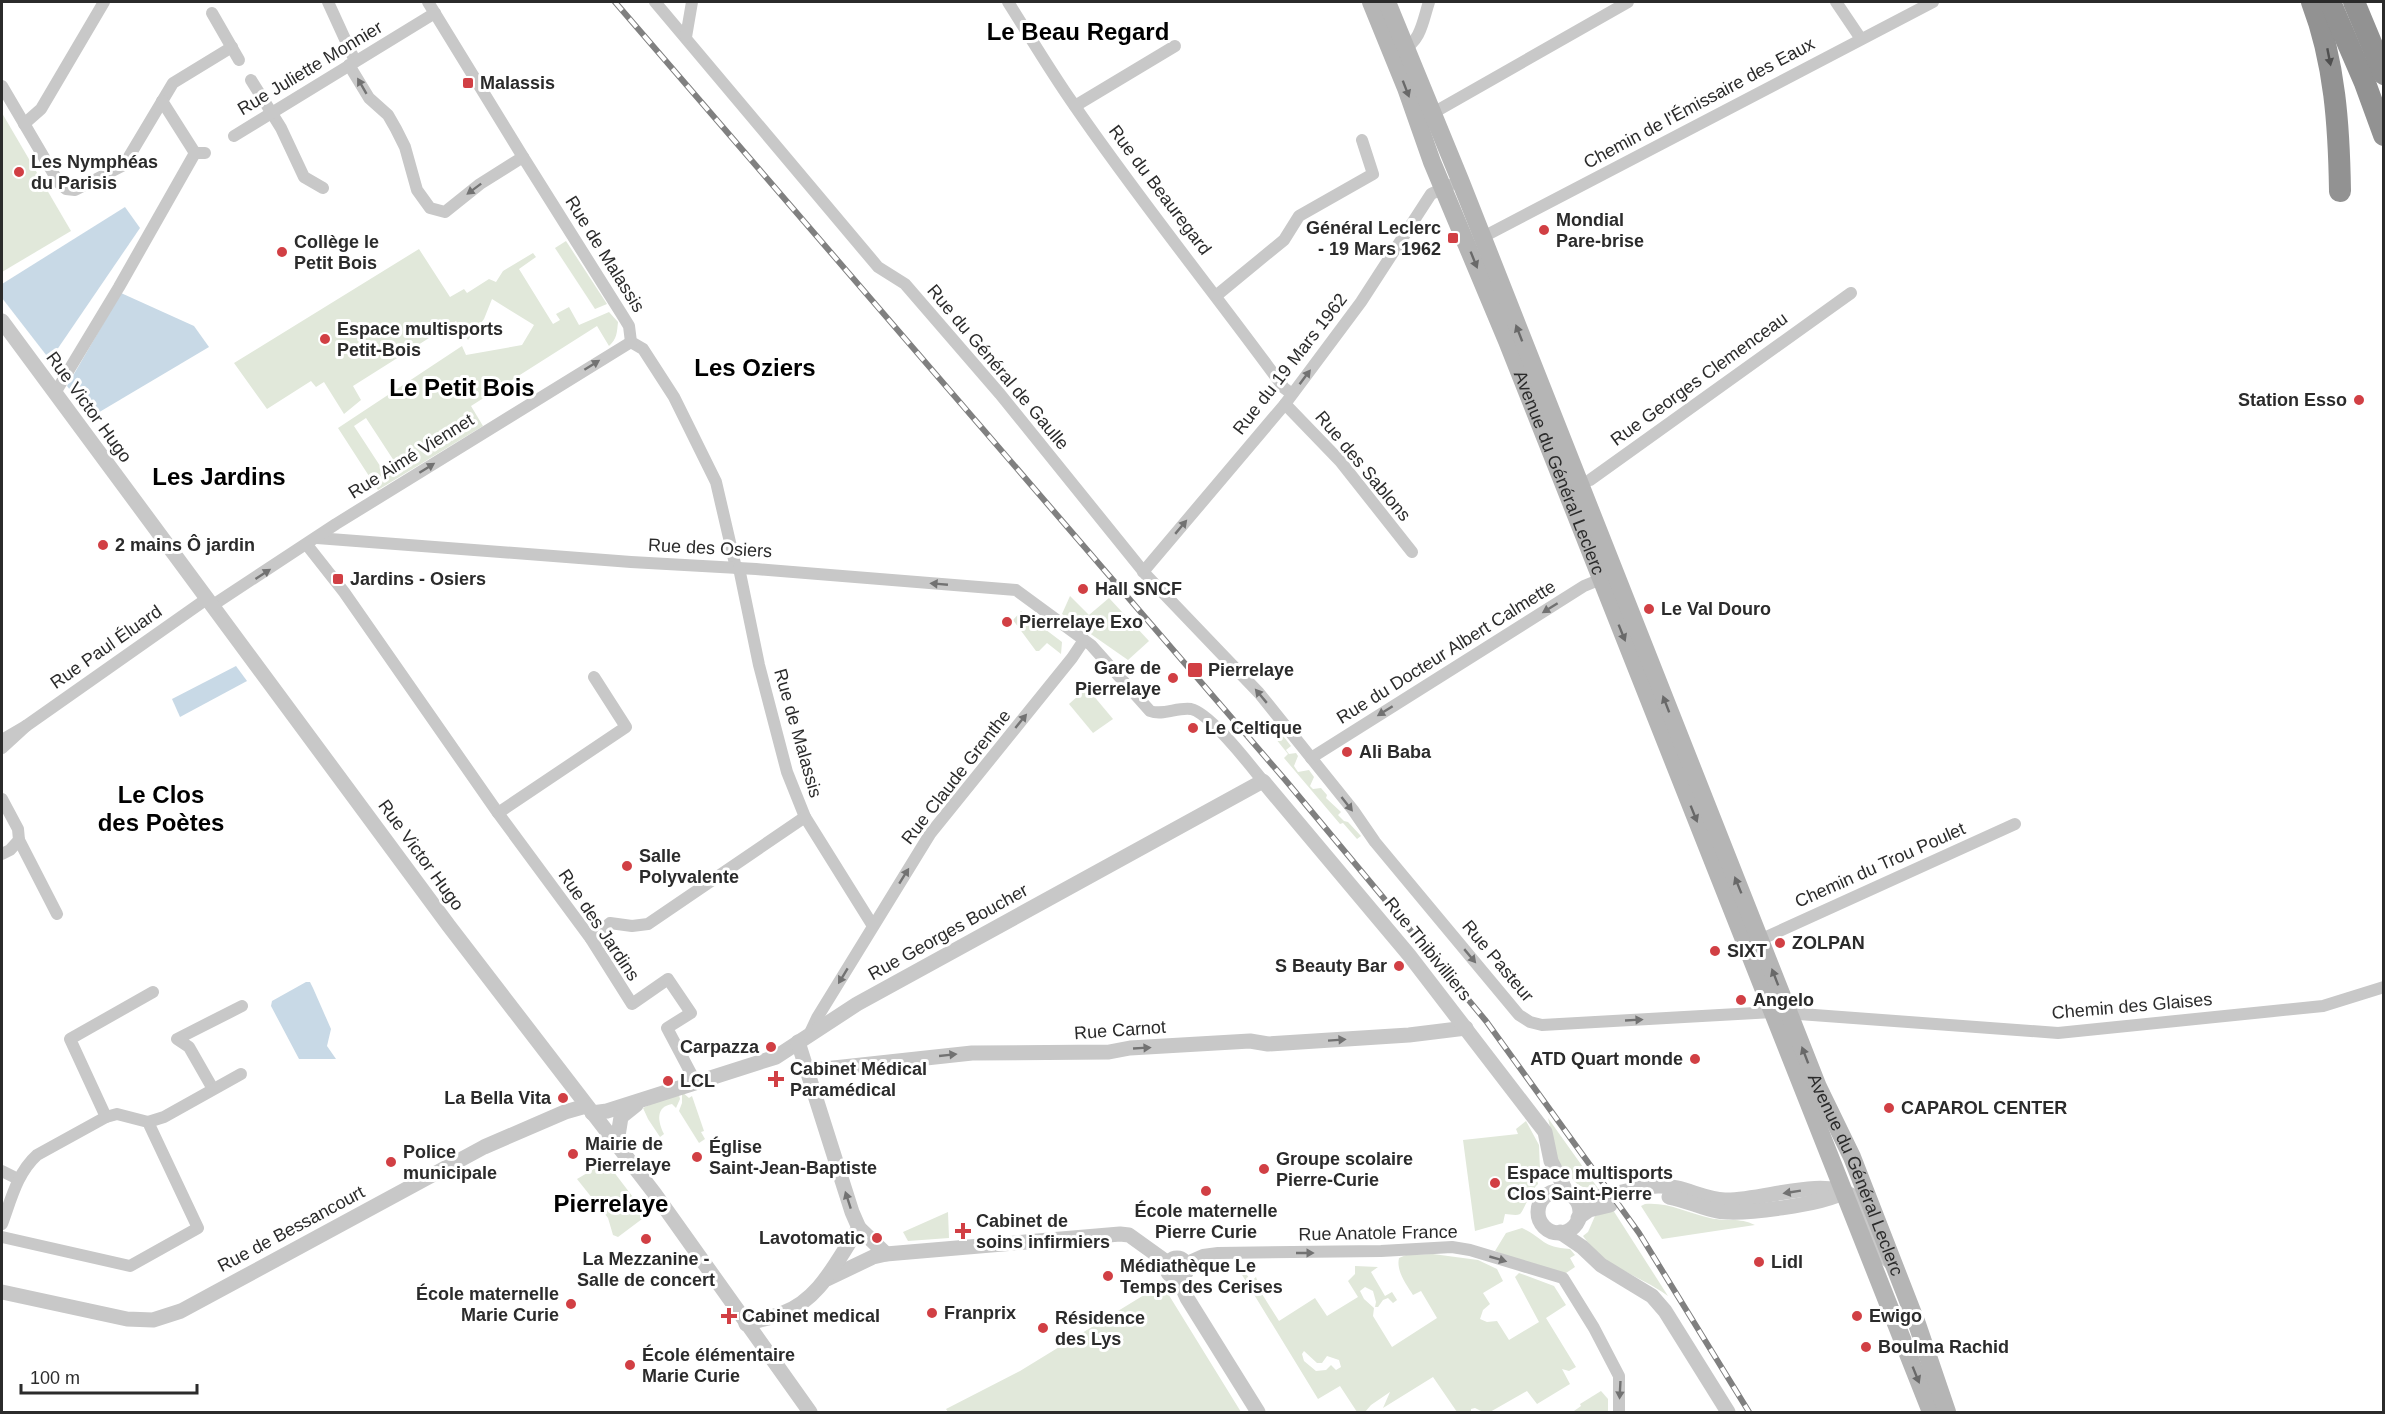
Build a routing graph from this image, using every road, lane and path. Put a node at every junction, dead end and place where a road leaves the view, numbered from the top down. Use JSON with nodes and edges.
{"nodes":[{"id":1,"x":104,"y":2,"type":"edge"},
{"id":2,"x":328,"y":2,"type":"edge"},
{"id":3,"x":428,"y":2,"type":"edge"},
{"id":4,"x":655,"y":2,"type":"edge"},
{"id":5,"x":692,"y":2,"type":"edge"},
{"id":6,"x":1371,"y":2,"type":"edge"},
{"id":7,"x":1387,"y":2,"type":"edge"},
{"id":8,"x":1429,"y":2,"type":"edge"},
{"id":9,"x":1628,"y":2,"type":"edge"},
{"id":10,"x":1836,"y":2,"type":"edge"},
{"id":11,"x":1933,"y":2,"type":"edge"},
{"id":12,"x":2312,"y":2,"type":"edge"},
{"id":13,"x":2330,"y":2,"type":"edge"},
{"id":14,"x":2354,"y":2,"type":"edge"},
{"id":15,"x":1011,"y":3,"type":"edge"},
{"id":16,"x":212,"y":13,"type":"dead end"},
{"id":17,"x":435,"y":14,"type":"junction"},
{"id":18,"x":686,"y":37,"type":"junction"},
{"id":19,"x":1861,"y":39,"type":"junction"},
{"id":20,"x":1175,"y":46,"type":"dead end"},
{"id":21,"x":232,"y":47,"type":"junction"},
{"id":22,"x":1399,"y":51,"type":"junction"},
{"id":23,"x":239,"y":60,"type":"dead end"},
{"id":24,"x":352,"y":63,"type":"junction"},
{"id":25,"x":2384,"y":74,"type":"edge"},
{"id":26,"x":251,"y":80,"type":"dead end"},
{"id":27,"x":2,"y":86,"type":"edge"},
{"id":28,"x":162,"y":101,"type":"junction"},
{"id":29,"x":1075,"y":106,"type":"junction"},
{"id":30,"x":272,"y":113,"type":"junction"},
{"id":31,"x":1425,"y":118,"type":"junction"},
{"id":32,"x":24,"y":124,"type":"junction"},
{"id":33,"x":2384,"y":135,"type":"edge"},
{"id":34,"x":234,"y":136,"type":"dead end"},
{"id":35,"x":1362,"y":140,"type":"dead end"},
{"id":36,"x":523,"y":157,"type":"junction"},
{"id":37,"x":1453,"y":162,"type":"junction"},
{"id":38,"x":1435,"y":170,"type":"junction"},
{"id":39,"x":1460,"y":180,"type":"junction"},
{"id":40,"x":1442,"y":187,"type":"junction"},
{"id":41,"x":323,"y":188,"type":"dead end"},
{"id":42,"x":2340,"y":191,"type":"dead end"},
{"id":43,"x":1483,"y":237,"type":"junction"},
{"id":44,"x":1851,"y":293,"type":"dead end"},
{"id":45,"x":1217,"y":296,"type":"junction"},
{"id":46,"x":2,"y":321,"type":"edge"},
{"id":47,"x":631,"y":342,"type":"junction"},
{"id":48,"x":55,"y":393,"type":"junction"},
{"id":49,"x":1288,"y":399,"type":"junction"},
{"id":50,"x":1573,"y":487,"type":"junction"},
{"id":51,"x":312,"y":541,"type":"junction"},
{"id":52,"x":1412,"y":552,"type":"dead end"},
{"id":53,"x":737,"y":568,"type":"junction"},
{"id":54,"x":1143,"y":572,"type":"junction"},
{"id":55,"x":1600,"y":578,"type":"junction"},
{"id":56,"x":1619,"y":582,"type":"junction"},
{"id":57,"x":210,"y":601,"type":"junction"},
{"id":58,"x":1084,"y":640,"type":"junction"},
{"id":59,"x":594,"y":677,"type":"dead end"},
{"id":60,"x":26,"y":726,"type":"junction"},
{"id":61,"x":2,"y":740,"type":"edge"},
{"id":62,"x":2,"y":748,"type":"edge"},
{"id":63,"x":1311,"y":758,"type":"junction"},
{"id":64,"x":1263,"y":781,"type":"junction"},
{"id":65,"x":2,"y":799,"type":"edge"},
{"id":66,"x":498,"y":813,"type":"junction"},
{"id":67,"x":805,"y":818,"type":"junction"},
{"id":68,"x":2015,"y":824,"type":"dead end"},
{"id":69,"x":19,"y":840,"type":"junction"},
{"id":70,"x":2,"y":854,"type":"edge"},
{"id":71,"x":57,"y":914,"type":"dead end"},
{"id":72,"x":873,"y":926,"type":"junction"},
{"id":73,"x":591,"y":939,"type":"junction"},
{"id":74,"x":1749,"y":939,"type":"junction"},
{"id":75,"x":2384,"y":987,"type":"edge"},
{"id":76,"x":153,"y":993,"type":"dead end"},
{"id":77,"x":242,"y":1006,"type":"dead end"},
{"id":78,"x":1781,"y":1013,"type":"junction"},
{"id":79,"x":1466,"y":1028,"type":"junction"},
{"id":80,"x":804,"y":1038,"type":"junction"},
{"id":81,"x":806,"y":1071,"type":"junction"},
{"id":82,"x":241,"y":1074,"type":"dead end"},
{"id":83,"x":695,"y":1081,"type":"junction"},
{"id":84,"x":213,"y":1089,"type":"junction"},
{"id":85,"x":646,"y":1099,"type":"junction"},
{"id":86,"x":589,"y":1109,"type":"junction"},
{"id":87,"x":106,"y":1117,"type":"junction"},
{"id":88,"x":148,"y":1122,"type":"junction"},
{"id":89,"x":622,"y":1150,"type":"junction"},
{"id":90,"x":1549,"y":1150,"type":"junction"},
{"id":91,"x":1854,"y":1166,"type":"junction"},
{"id":92,"x":2,"y":1171,"type":"edge"},
{"id":93,"x":18,"y":1179,"type":"junction"},
{"id":94,"x":1844,"y":1192,"type":"junction"},
{"id":95,"x":1570,"y":1195,"type":"junction"},
{"id":96,"x":1543,"y":1198,"type":"junction"},
{"id":97,"x":1578,"y":1220,"type":"junction"},
{"id":98,"x":2,"y":1224,"type":"edge"},
{"id":99,"x":859,"y":1227,"type":"junction"},
{"id":100,"x":1560,"y":1232,"type":"junction"},
{"id":101,"x":2,"y":1237,"type":"edge"},
{"id":102,"x":1582,"y":1246,"type":"junction"},
{"id":103,"x":886,"y":1254,"type":"junction"},
{"id":104,"x":1168,"y":1263,"type":"junction"},
{"id":105,"x":1185,"y":1263,"type":"junction"},
{"id":106,"x":1895,"y":1267,"type":"junction"},
{"id":107,"x":1178,"y":1278,"type":"junction"},
{"id":108,"x":827,"y":1279,"type":"junction"},
{"id":109,"x":1879,"y":1282,"type":"junction"},
{"id":110,"x":2,"y":1292,"type":"edge"},
{"id":111,"x":746,"y":1324,"type":"junction"},
{"id":112,"x":1920,"y":1336,"type":"junction"},
{"id":113,"x":810,"y":1413,"type":"edge"},
{"id":114,"x":1258,"y":1413,"type":"edge"},
{"id":115,"x":1619,"y":1413,"type":"edge"},
{"id":116,"x":1728,"y":1413,"type":"edge"},
{"id":117,"x":1931,"y":1413,"type":"edge"},
{"id":118,"x":1947,"y":1413,"type":"edge"}],
"edges":[{"from":1,"to":32,"type":"street"},
{"from":2,"to":24,"type":"street"},
{"from":3,"to":17,"type":"street","name":"Rue de Malassis"},
{"from":4,"to":18,"type":"street","name":"Rue du Général de Gaulle"},
{"from":5,"to":18,"type":"street"},
{"from":6,"to":22,"type":"main road","name":"Avenue du Général Leclerc"},
{"from":7,"to":22,"type":"main road","name":"Avenue du Général Leclerc"},
{"from":8,"to":22,"type":"street"},
{"from":9,"to":31,"type":"street"},
{"from":10,"to":19,"type":"street"},
{"from":11,"to":19,"type":"street","name":"Chemin de l'Émissaire des Eaux"},
{"from":12,"to":42,"type":"highway","one_way":true},
{"from":13,"to":33,"type":"highway"},
{"from":14,"to":25,"type":"highway"},
{"from":15,"to":29,"type":"street","name":"Rue du Beauregard"},
{"from":16,"to":21,"type":"street"},
{"from":17,"to":24,"type":"street","name":"Rue Juliette Monnier"},
{"from":17,"to":36,"type":"street","name":"Rue de Malassis"},
{"from":18,"to":54,"type":"street","name":"Rue du Général de Gaulle"},
{"from":19,"to":43,"type":"street","name":"Chemin de l'Émissaire des Eaux"},
{"from":20,"to":29,"type":"street"},
{"from":21,"to":23,"type":"street"},
{"from":21,"to":28,"type":"street"},
{"from":22,"to":31,"type":"main road","name":"Avenue du Général Leclerc"},
{"from":24,"to":30,"type":"street","name":"Rue Juliette Monnier"},
{"from":36,"to":24,"type":"street","one_way":true},
{"from":26,"to":30,"type":"street"},
{"from":27,"to":32,"type":"street"},
{"from":28,"to":32,"type":"street"},
{"from":28,"to":48,"type":"street"},
{"from":29,"to":45,"type":"street","name":"Rue du Beauregard"},
{"from":30,"to":34,"type":"street","name":"Rue Juliette Monnier"},
{"from":30,"to":41,"type":"street"},
{"from":31,"to":37,"type":"main road","name":"Avenue du Général Leclerc"},
{"from":31,"to":38,"type":"main road","name":"Avenue du Général Leclerc"},
{"from":35,"to":45,"type":"street"},
{"from":36,"to":47,"type":"street","name":"Rue de Malassis"},
{"from":37,"to":38,"type":"street"},
{"from":37,"to":39,"type":"main road","name":"Avenue du Général Leclerc"},
{"from":38,"to":40,"type":"main road","name":"Avenue du Général Leclerc"},
{"from":39,"to":40,"type":"street","name":"Rue du 19 Mars 1962"},
{"from":39,"to":43,"type":"main road","name":"Avenue du Général Leclerc"},
{"from":49,"to":40,"type":"street","name":"Rue du 19 Mars 1962","one_way":true},
{"from":40,"to":50,"type":"main road","name":"Avenue du Général Leclerc","one_way":true},
{"from":50,"to":43,"type":"main road","name":"Avenue du Général Leclerc","one_way":true},
{"from":44,"to":50,"type":"street","name":"Rue Georges Clemenceau"},
{"from":45,"to":49,"type":"street","name":"Rue du Beauregard"},
{"from":46,"to":48,"type":"street","name":"Rue Victor Hugo"},
{"from":51,"to":47,"type":"street","name":"Rue Aimé Viennet","one_way":true},
{"from":47,"to":53,"type":"street","name":"Rue de Malassis"},
{"from":48,"to":57,"type":"street","name":"Rue Victor Hugo"},
{"from":49,"to":52,"type":"street","name":"Rue des Sablons"},
{"from":54,"to":49,"type":"street","name":"Rue du 19 Mars 1962","one_way":true},
{"from":50,"to":55,"type":"main road","name":"Avenue du Général Leclerc"},
{"from":50,"to":56,"type":"main road","name":"Avenue du Général Leclerc"},
{"from":51,"to":53,"type":"street","name":"Rue des Osiers"},
{"from":57,"to":51,"type":"street","name":"Rue Aimé Viennet","one_way":true},
{"from":51,"to":66,"type":"street","name":"Rue des Jardins"},
{"from":58,"to":53,"type":"street","name":"Rue des Osiers","one_way":true},
{"from":53,"to":67,"type":"street","name":"Rue de Malassis"},
{"from":63,"to":54,"type":"street","name":"Rue du Général de Gaulle","one_way":true},
{"from":55,"to":56,"type":"street"},
{"from":55,"to":63,"type":"street","name":"Rue du Docteur Albert Calmette","one_way":true},
{"from":55,"to":74,"type":"main road","name":"Avenue du Général Leclerc","one_way":true},
{"from":74,"to":56,"type":"main road","name":"Avenue du Général Leclerc","one_way":true},
{"from":57,"to":60,"type":"street","name":"Rue Paul Éluard"},
{"from":57,"to":86,"type":"street","name":"Rue Victor Hugo"},
{"from":58,"to":64,"type":"street","name":"Rue des Osiers"},
{"from":72,"to":58,"type":"street","name":"Rue Claude Grenthe","one_way":true},
{"from":59,"to":66,"type":"street"},
{"from":60,"to":61,"type":"street","name":"Rue Paul Éluard"},
{"from":60,"to":62,"type":"street","name":"Rue Paul Éluard"},
{"from":63,"to":78,"type":"street","name":"Rue Pasteur","one_way":true},
{"from":64,"to":79,"type":"street","name":"Rue Thibivilliers"},
{"from":64,"to":80,"type":"street","name":"Rue Georges Boucher"},
{"from":65,"to":69,"type":"street"},
{"from":66,"to":73,"type":"street","name":"Rue des Jardins"},
{"from":67,"to":72,"type":"street","name":"Rue de Malassis"},
{"from":67,"to":73,"type":"street"},
{"from":68,"to":74,"type":"street","name":"Chemin du Trou Poulet"},
{"from":69,"to":70,"type":"street"},
{"from":69,"to":71,"type":"street"},
{"from":72,"to":80,"type":"street","name":"Rue Claude Grenthe","one_way":true},
{"from":73,"to":83,"type":"street","name":"Rue des Jardins"},
{"from":74,"to":78,"type":"main road","name":"Avenue du Général Leclerc"},
{"from":75,"to":78,"type":"street","name":"Chemin des Glaises"},
{"from":76,"to":87,"type":"street"},
{"from":77,"to":84,"type":"street"},
{"from":91,"to":78,"type":"main road","name":"Avenue du Général Leclerc","one_way":true},
{"from":78,"to":94,"type":"main road","name":"Avenue du Général Leclerc"},
{"from":81,"to":79,"type":"street","name":"Rue Carnot","one_way":true},
{"from":79,"to":90,"type":"street","name":"Rue Thibivilliers"},
{"from":80,"to":81,"type":"street"},
{"from":80,"to":83,"type":"street","name":"Rue Georges Boucher"},
{"from":99,"to":81,"type":"street","one_way":true},
{"from":82,"to":84,"type":"street"},
{"from":83,"to":85,"type":"street","name":"Rue Georges Boucher"},
{"from":84,"to":88,"type":"street"},
{"from":85,"to":86,"type":"street","name":"Rue Georges Boucher"},
{"from":85,"to":89,"type":"street","name":"Rue Georges Boucher"},
{"from":86,"to":89,"type":"street","name":"Rue Victor Hugo"},
{"from":86,"to":110,"type":"street","name":"Rue de Bessancourt"},
{"from":87,"to":88,"type":"street"},
{"from":87,"to":93,"type":"street"},
{"from":88,"to":101,"type":"street"},
{"from":89,"to":111,"type":"street","name":"Rue Victor Hugo"},
{"from":90,"to":95,"type":"street","name":"Rue Thibivilliers"},
{"from":90,"to":96,"type":"street","name":"Rue Thibivilliers"},
{"from":91,"to":94,"type":"main road"},
{"from":91,"to":106,"type":"main road","name":"Avenue du Général Leclerc"},
{"from":92,"to":93,"type":"street"},
{"from":93,"to":98,"type":"street"},
{"from":94,"to":95,"type":"street","one_way":true},
{"from":94,"to":97,"type":"street"},
{"from":94,"to":106,"type":"street"},
{"from":94,"to":109,"type":"main road","name":"Avenue du Général Leclerc"},
{"from":95,"to":96,"type":"street"},
{"from":95,"to":97,"type":"street"},
{"from":96,"to":100,"type":"street"},
{"from":97,"to":100,"type":"street"},
{"from":97,"to":102,"type":"street"},
{"from":99,"to":103,"type":"street"},
{"from":99,"to":108,"type":"street"},
{"from":100,"to":102,"type":"street"},
{"from":102,"to":116,"type":"street"},
{"from":103,"to":104,"type":"street"},
{"from":103,"to":108,"type":"street"},
{"from":104,"to":105,"type":"street"},
{"from":104,"to":107,"type":"street"},
{"from":105,"to":107,"type":"street"},
{"from":105,"to":115,"type":"street","name":"Rue Anatole France","one_way":true},
{"from":106,"to":112,"type":"main road","name":"Avenue du Général Leclerc"},
{"from":107,"to":114,"type":"street"},
{"from":108,"to":111,"type":"street"},
{"from":109,"to":112,"type":"main road"},
{"from":109,"to":117,"type":"main road","name":"Avenue du Général Leclerc","one_way":true},
{"from":111,"to":113,"type":"street","name":"Rue Victor Hugo"},
{"from":112,"to":118,"type":"main road","name":"Avenue du Général Leclerc"}]}
